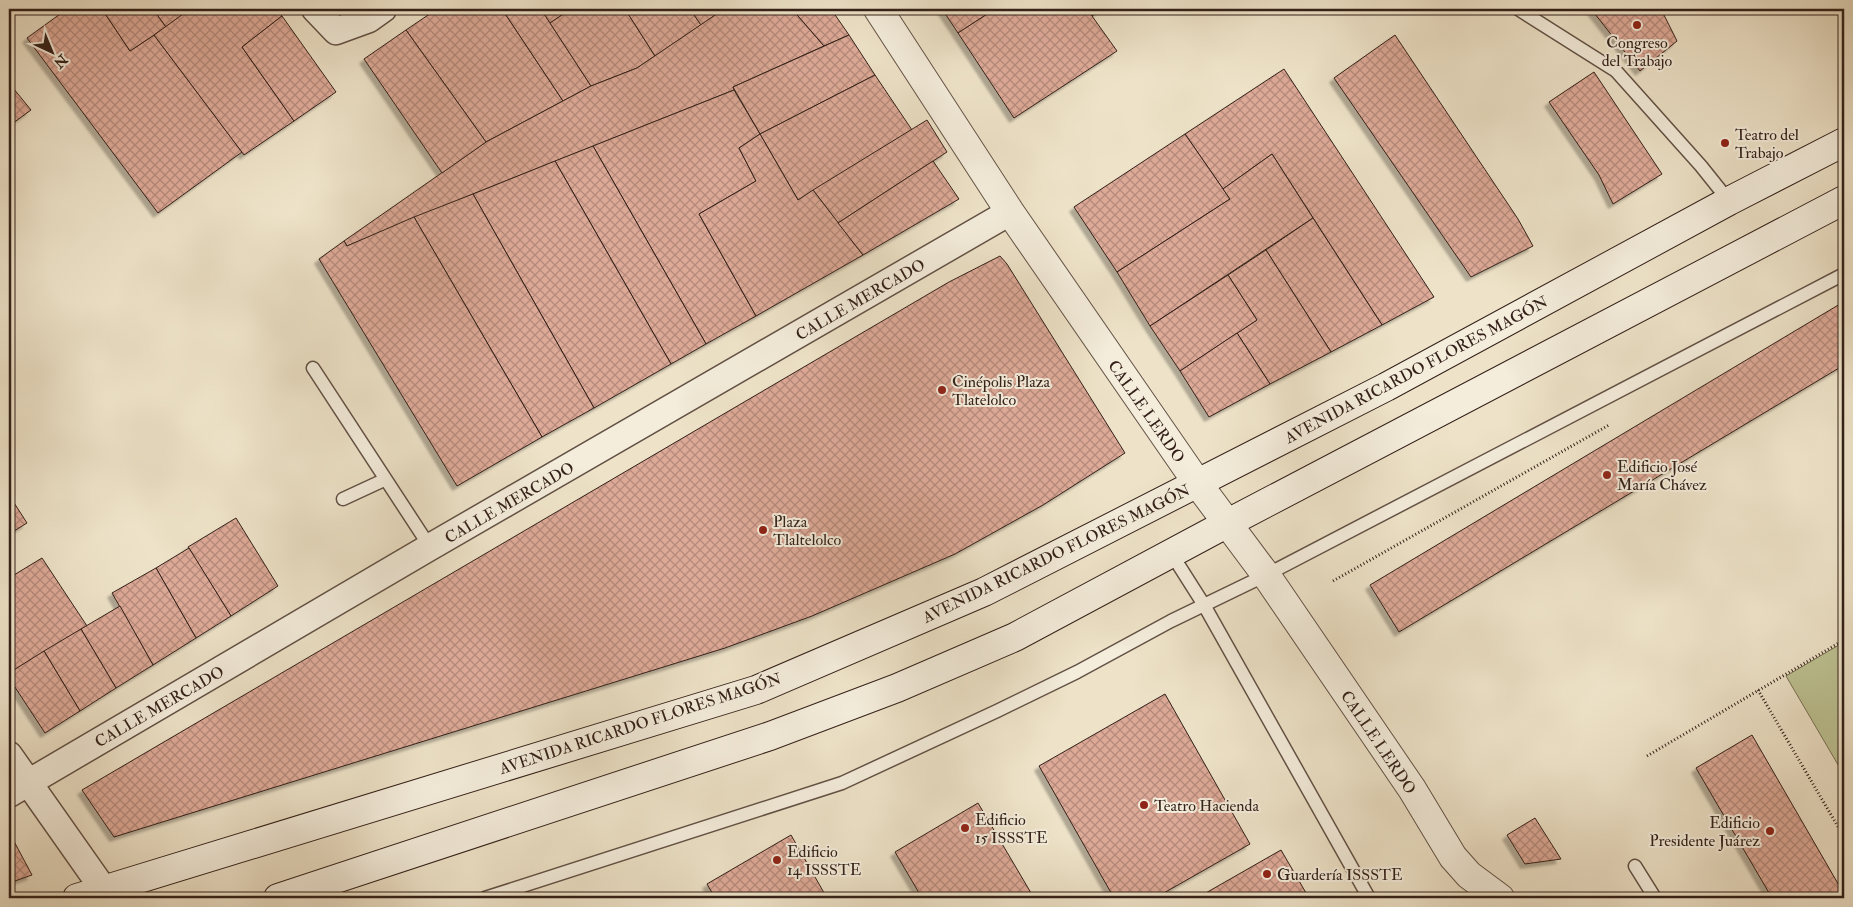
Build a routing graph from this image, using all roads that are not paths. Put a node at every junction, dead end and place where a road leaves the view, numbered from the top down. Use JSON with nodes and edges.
{"nodes":[{"id":1,"x":314,"y":9,"type":"edge"},
{"id":2,"x":383,"y":9,"type":"edge"},
{"id":3,"x":878,"y":9,"type":"edge"},
{"id":4,"x":1518,"y":9,"type":"edge"},
{"id":5,"x":1844,"y":142,"type":"edge"},
{"id":6,"x":1844,"y":200,"type":"edge"},
{"id":7,"x":1729,"y":201,"type":"junction"},
{"id":8,"x":1010,"y":212,"type":"junction"},
{"id":9,"x":1844,"y":274,"type":"edge"},
{"id":10,"x":313,"y":368,"type":"dead end"},
{"id":11,"x":384,"y":480,"type":"junction"},
{"id":12,"x":1198,"y":484,"type":"junction"},
{"id":13,"x":343,"y":499,"type":"dead end"},
{"id":14,"x":1226,"y":524,"type":"junction"},
{"id":15,"x":430,"y":547,"type":"junction"},
{"id":16,"x":1171,"y":553,"type":"junction"},
{"id":17,"x":1266,"y":576,"type":"junction"},
{"id":18,"x":1204,"y":605,"type":"junction"},
{"id":19,"x":9,"y":755,"type":"edge"},
{"id":20,"x":18,"y":788,"type":"edge"},
{"id":21,"x":1635,"y":866,"type":"dead end"},
{"id":22,"x":104,"y":890,"type":"junction"},
{"id":23,"x":77,"y":898,"type":"edge"},
{"id":24,"x":278,"y":898,"type":"edge"},
{"id":25,"x":485,"y":898,"type":"edge"},
{"id":26,"x":1369,"y":898,"type":"edge"},
{"id":27,"x":1500,"y":898,"type":"edge"},
{"id":28,"x":1655,"y":898,"type":"edge"}],
"edges":[{"from":1,"to":2,"type":"street"},
{"from":3,"to":8,"type":"main road","name":"CALLE LERDO"},
{"from":4,"to":7,"type":"lane"},
{"from":5,"to":7,"type":"main road","name":"AVENIDA RICARDO FLORES MAGÓN"},
{"from":6,"to":14,"type":"main road"},
{"from":7,"to":12,"type":"main road","name":"AVENIDA RICARDO FLORES MAGÓN"},
{"from":8,"to":12,"type":"main road","name":"CALLE LERDO"},
{"from":8,"to":15,"type":"street","name":"CALLE MERCADO"},
{"from":9,"to":17,"type":"lane"},
{"from":10,"to":11,"type":"lane"},
{"from":11,"to":13,"type":"lane"},
{"from":11,"to":15,"type":"lane"},
{"from":12,"to":14,"type":"main road","name":"CALLE LERDO"},
{"from":12,"to":22,"type":"main road","name":"AVENIDA RICARDO FLORES MAGÓN"},
{"from":14,"to":16,"type":"main road"},
{"from":14,"to":17,"type":"main road","name":"CALLE LERDO"},
{"from":15,"to":20,"type":"street","name":"CALLE MERCADO"},
{"from":16,"to":18,"type":"lane"},
{"from":16,"to":24,"type":"main road"},
{"from":17,"to":18,"type":"lane"},
{"from":17,"to":27,"type":"main road","name":"CALLE LERDO"},
{"from":18,"to":25,"type":"lane"},
{"from":18,"to":26,"type":"lane"},
{"from":19,"to":20,"type":"street"},
{"from":20,"to":22,"type":"street"},
{"from":21,"to":28,"type":"lane"},
{"from":22,"to":23,"type":"main road","name":"AVENIDA RICARDO FLORES MAGÓN"}]}
